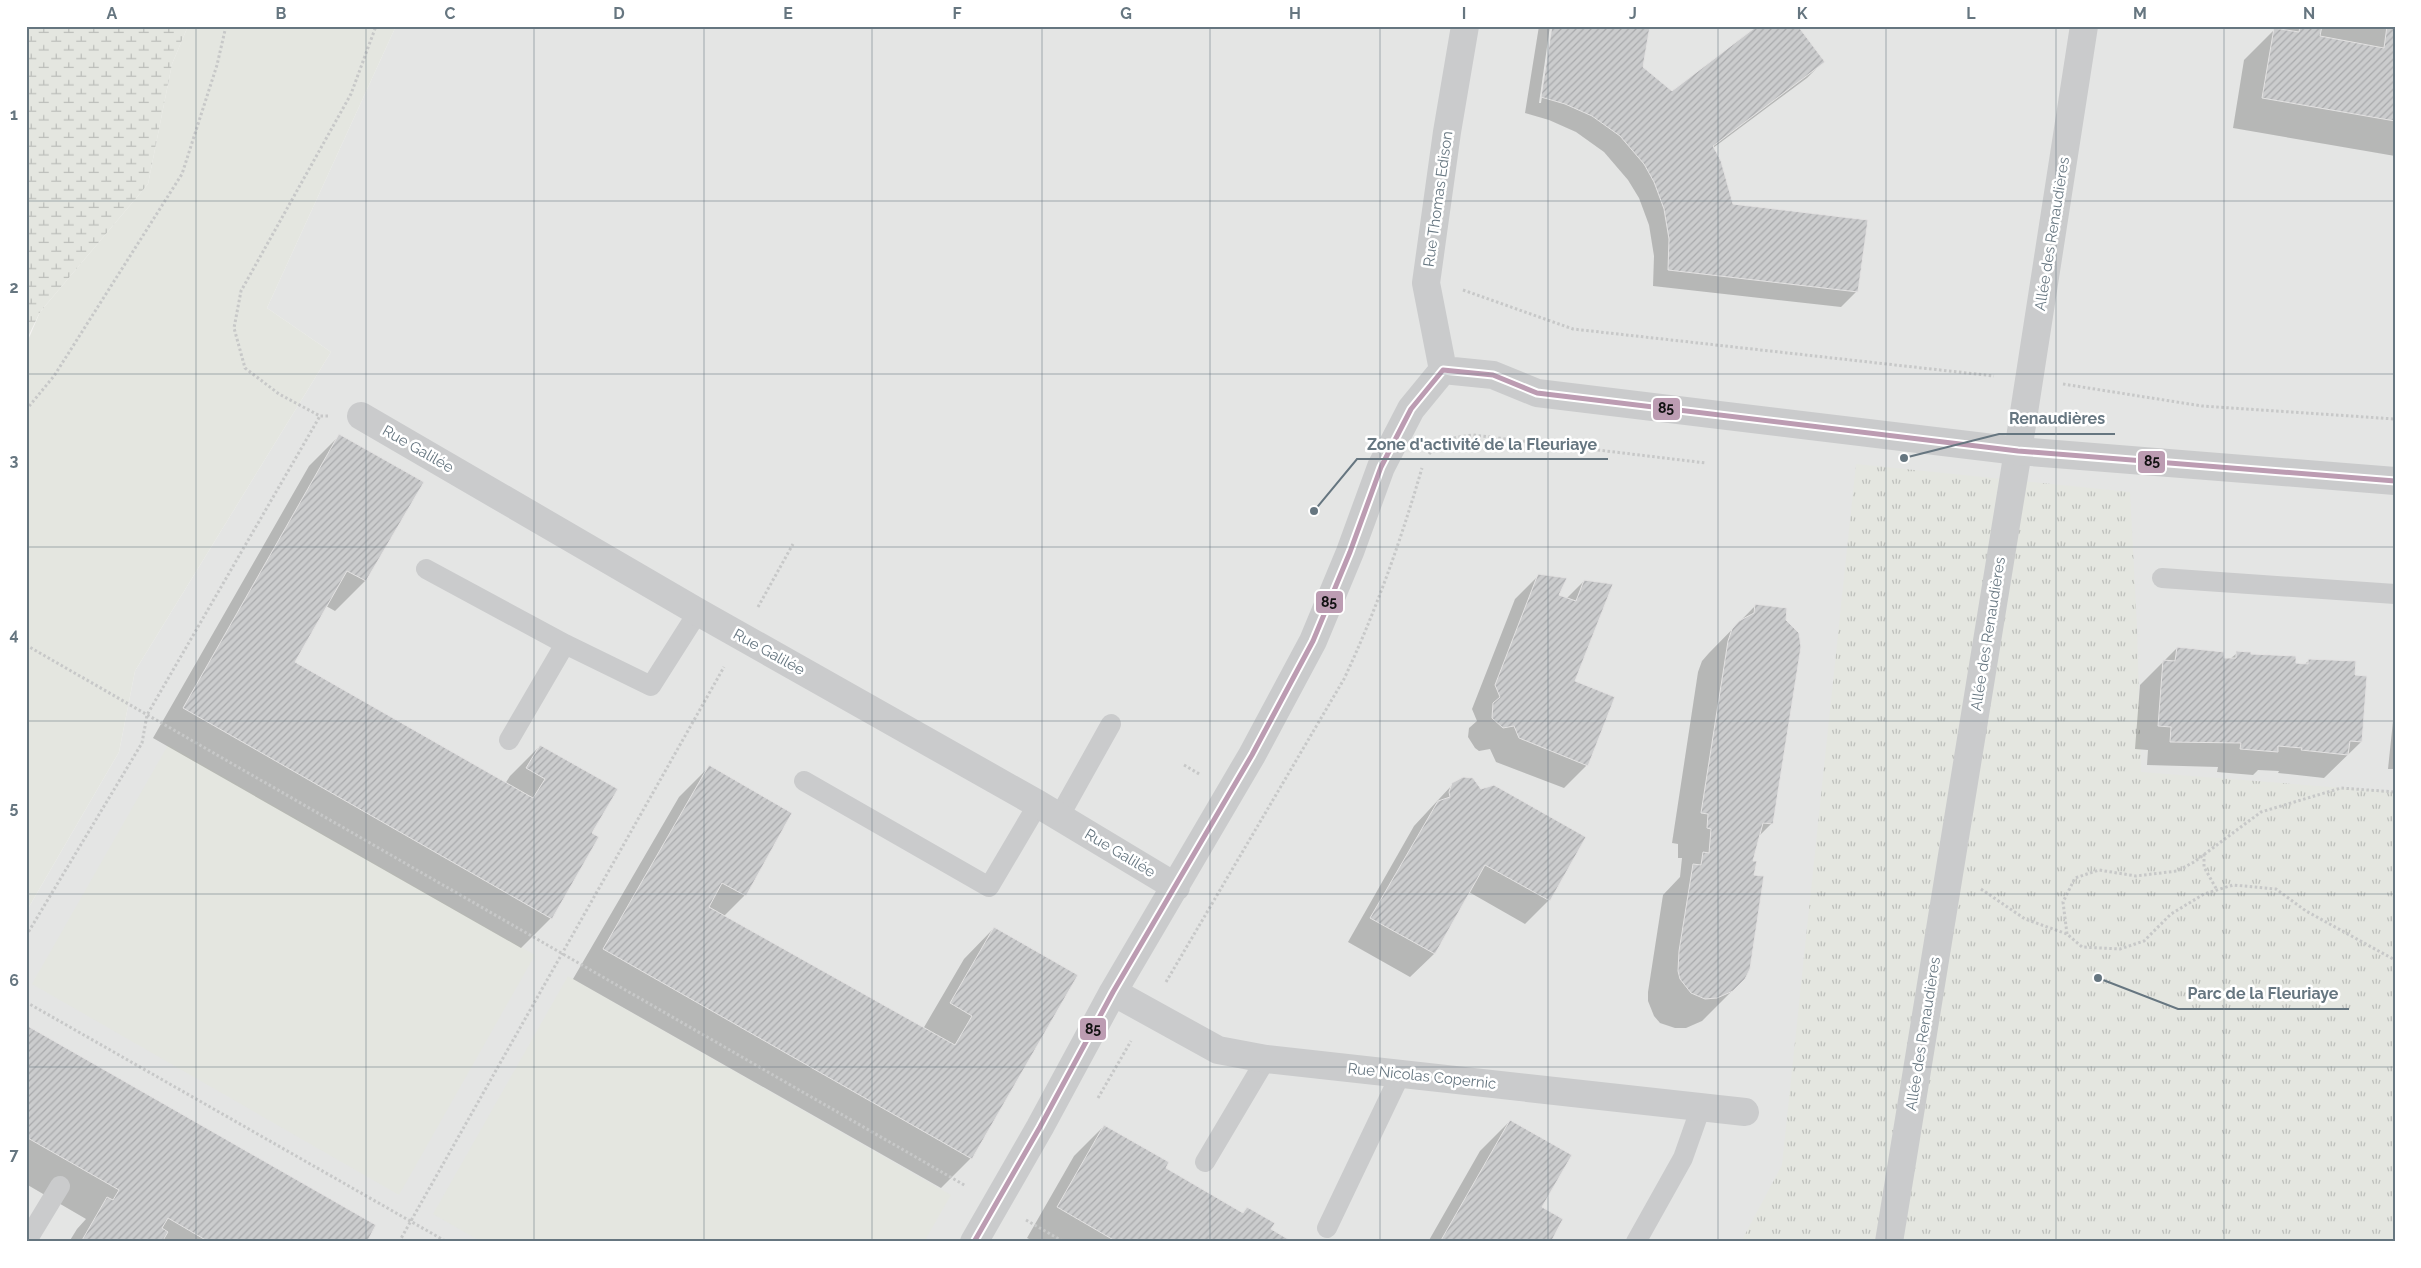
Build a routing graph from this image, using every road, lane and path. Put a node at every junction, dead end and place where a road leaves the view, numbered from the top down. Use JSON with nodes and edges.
{"nodes":[{"id":1,"x":226,"y":26,"type":"edge"},
{"id":2,"x":376,"y":26,"type":"edge"},
{"id":3,"x":1465,"y":26,"type":"edge"},
{"id":4,"x":2084,"y":26,"type":"edge"},
{"id":5,"x":1426,"y":283,"type":"junction"},
{"id":6,"x":1443,"y":370,"type":"junction"},
{"id":7,"x":2029,"y":379,"type":"junction"},
{"id":8,"x":26,"y":410,"type":"edge"},
{"id":9,"x":320,"y":416,"type":"junction"},
{"id":10,"x":362,"y":416,"type":"joint"},
{"id":11,"x":2395,"y":419,"type":"edge"},
{"id":12,"x":2018,"y":451,"type":"junction"},
{"id":13,"x":1706,"y":463,"type":"dead end"},
{"id":14,"x":2395,"y":481,"type":"edge"},
{"id":15,"x":793,"y":544,"type":"dead end"},
{"id":16,"x":426,"y":569,"type":"dead end"},
{"id":17,"x":2162,"y":578,"type":"dead end"},
{"id":18,"x":2395,"y":594,"type":"edge"},
{"id":19,"x":698,"y":612,"type":"junction"},
{"id":20,"x":741,"y":637,"type":"junction"},
{"id":21,"x":565,"y":644,"type":"junction"},
{"id":22,"x":26,"y":645,"type":"edge"},
{"id":23,"x":147,"y":715,"type":"junction"},
{"id":24,"x":1111,"y":724,"type":"dead end"},
{"id":25,"x":509,"y":740,"type":"dead end"},
{"id":26,"x":804,"y":781,"type":"dead end"},
{"id":27,"x":2395,"y":792,"type":"edge"},
{"id":28,"x":1049,"y":810,"type":"junction"},
{"id":29,"x":2204,"y":853,"type":"junction"},
{"id":30,"x":1950,"y":868,"type":"junction"},
{"id":31,"x":1176,"y":887,"type":"junction"},
{"id":32,"x":2217,"y":890,"type":"junction"},
{"id":33,"x":2067,"y":934,"type":"junction"},
{"id":34,"x":26,"y":936,"type":"edge"},
{"id":35,"x":561,"y":955,"type":"junction"},
{"id":36,"x":2395,"y":960,"type":"edge"},
{"id":37,"x":1113,"y":992,"type":"junction"},
{"id":38,"x":26,"y":1002,"type":"edge"},
{"id":39,"x":1148,"y":1011,"type":"junction"},
{"id":40,"x":1266,"y":1059,"type":"junction"},
{"id":41,"x":1401,"y":1073,"type":"junction"},
{"id":42,"x":1094,"y":1105,"type":"dead end"},
{"id":43,"x":1701,"y":1107,"type":"junction"},
{"id":44,"x":1746,"y":1112,"type":"dead end"},
{"id":45,"x":1205,"y":1162,"type":"dead end"},
{"id":46,"x":60,"y":1186,"type":"dead end"},
{"id":47,"x":996,"y":1203,"type":"junction"},
{"id":48,"x":1032,"y":1213,"type":"dead end"},
{"id":49,"x":410,"y":1221,"type":"junction"},
{"id":50,"x":1027,"y":1221,"type":"junction"},
{"id":51,"x":1023,"y":1228,"type":"dead end"},
{"id":52,"x":1327,"y":1228,"type":"dead end"},
{"id":53,"x":26,"y":1242,"type":"edge"},
{"id":54,"x":399,"y":1242,"type":"edge"},
{"id":55,"x":447,"y":1242,"type":"edge"},
{"id":56,"x":974,"y":1242,"type":"edge"},
{"id":57,"x":1064,"y":1242,"type":"edge"},
{"id":58,"x":1636,"y":1242,"type":"edge"},
{"id":59,"x":1889,"y":1242,"type":"edge"}],
"edges":[{"from":1,"to":8,"type":"path"},
{"from":2,"to":9,"type":"path"},
{"from":3,"to":5,"type":"street","name":"Rue Thomas Edison"},
{"from":4,"to":7,"type":"street","name":"Allée des Renaudières"},
{"from":5,"to":6,"type":"street","name":"Rue Thomas Edison"},
{"from":5,"to":7,"type":"path"},
{"from":6,"to":12,"type":"street"},
{"from":6,"to":31,"type":"street"},
{"from":7,"to":11,"type":"path"},
{"from":7,"to":12,"type":"street","name":"Allée des Renaudières"},
{"from":9,"to":10,"type":"path"},
{"from":9,"to":23,"type":"path"},
{"from":10,"to":19,"type":"street","name":"Rue Galilée"},
{"from":12,"to":14,"type":"street"},
{"from":12,"to":30,"type":"street","name":"Allée des Renaudières"},
{"from":13,"to":39,"type":"path"},
{"from":15,"to":20,"type":"path"},
{"from":16,"to":21,"type":"lane"},
{"from":17,"to":18,"type":"lane"},
{"from":19,"to":20,"type":"street","name":"Rue Galilée"},
{"from":19,"to":21,"type":"lane"},
{"from":20,"to":28,"type":"street","name":"Rue Galilée"},
{"from":20,"to":35,"type":"path"},
{"from":21,"to":25,"type":"lane"},
{"from":22,"to":23,"type":"path"},
{"from":23,"to":34,"type":"path"},
{"from":23,"to":35,"type":"path"},
{"from":24,"to":28,"type":"lane"},
{"from":26,"to":28,"type":"lane"},
{"from":27,"to":29,"type":"path"},
{"from":28,"to":31,"type":"street","name":"Rue Galilée"},
{"from":29,"to":32,"type":"path"},
{"from":29,"to":33,"type":"path"},
{"from":30,"to":33,"type":"path"},
{"from":30,"to":59,"type":"street","name":"Allée des Renaudières"},
{"from":31,"to":37,"type":"street"},
{"from":32,"to":33,"type":"path"},
{"from":32,"to":36,"type":"path"},
{"from":35,"to":47,"type":"path"},
{"from":35,"to":49,"type":"path"},
{"from":37,"to":39,"type":"street","name":"Rue Nicolas Copernic"},
{"from":37,"to":47,"type":"street"},
{"from":38,"to":49,"type":"path"},
{"from":39,"to":40,"type":"street","name":"Rue Nicolas Copernic"},
{"from":39,"to":42,"type":"path"},
{"from":40,"to":41,"type":"street","name":"Rue Nicolas Copernic"},
{"from":40,"to":45,"type":"lane"},
{"from":41,"to":43,"type":"street","name":"Rue Nicolas Copernic"},
{"from":41,"to":52,"type":"lane"},
{"from":43,"to":44,"type":"street","name":"Rue Nicolas Copernic"},
{"from":43,"to":58,"type":"lane"},
{"from":46,"to":53,"type":"lane"},
{"from":47,"to":50,"type":"path"},
{"from":47,"to":56,"type":"street"},
{"from":48,"to":50,"type":"path"},
{"from":49,"to":54,"type":"path"},
{"from":49,"to":55,"type":"path"},
{"from":50,"to":51,"type":"path"},
{"from":50,"to":57,"type":"path"}]}
